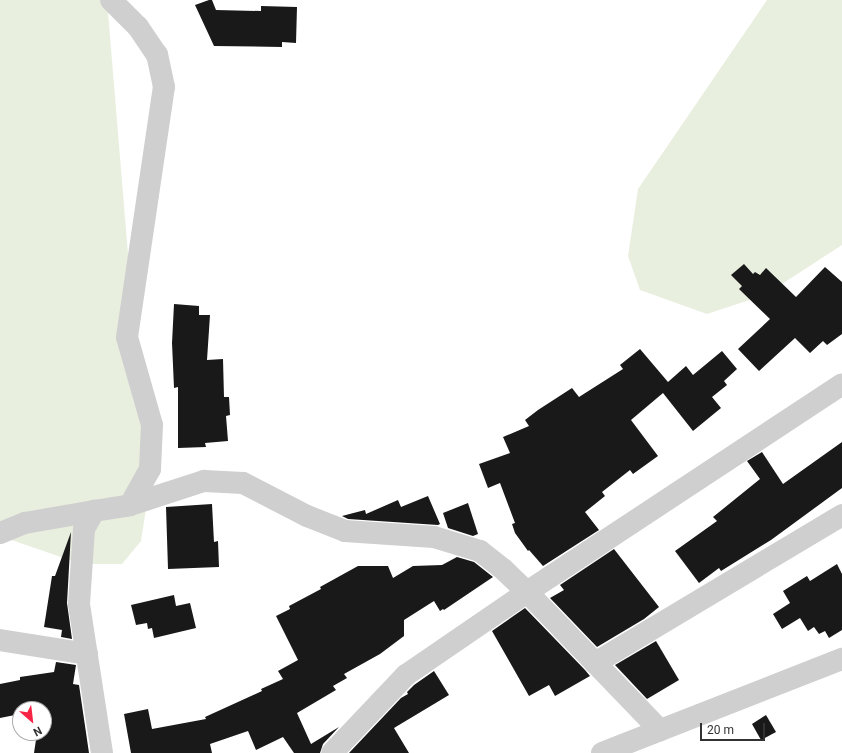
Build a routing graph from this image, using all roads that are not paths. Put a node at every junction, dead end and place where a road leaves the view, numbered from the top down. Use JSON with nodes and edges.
{"nodes":[{"id":1,"x":111,"y":0,"type":"edge"},
{"id":2,"x":842,"y":384,"type":"edge"},
{"id":3,"x":130,"y":505,"type":"junction"},
{"id":4,"x":94,"y":511,"type":"junction"},
{"id":5,"x":842,"y":515,"type":"edge"},
{"id":6,"x":0,"y":533,"type":"edge"},
{"id":7,"x":527,"y":592,"type":"junction"},
{"id":8,"x":0,"y":640,"type":"edge"},
{"id":9,"x":87,"y":654,"type":"junction"},
{"id":10,"x":842,"y":659,"type":"edge"},
{"id":11,"x":595,"y":663,"type":"junction"},
{"id":12,"x":660,"y":730,"type":"junction"},
{"id":13,"x":102,"y":753,"type":"edge"},
{"id":14,"x":332,"y":753,"type":"edge"},
{"id":15,"x":602,"y":753,"type":"edge"}],
"edges":[{"from":1,"to":3,"type":"street"},
{"from":2,"to":7,"type":"street"},
{"from":3,"to":4,"type":"street"},
{"from":3,"to":7,"type":"street"},
{"from":4,"to":6,"type":"street"},
{"from":4,"to":9,"type":"street"},
{"from":5,"to":11,"type":"street"},
{"from":7,"to":11,"type":"street"},
{"from":7,"to":14,"type":"street"},
{"from":8,"to":9,"type":"street"},
{"from":9,"to":13,"type":"street"},
{"from":10,"to":12,"type":"street"},
{"from":11,"to":12,"type":"street"},
{"from":12,"to":15,"type":"street"}]}
